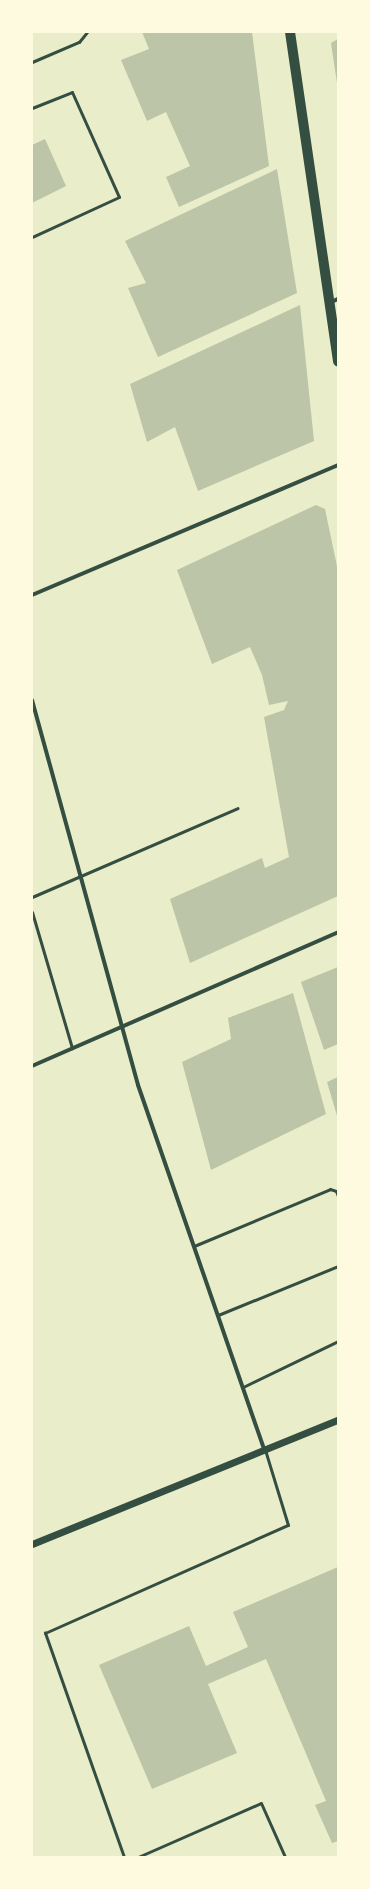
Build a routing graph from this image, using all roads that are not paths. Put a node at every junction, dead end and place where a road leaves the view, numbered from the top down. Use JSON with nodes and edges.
{"nodes":[{"id":1,"x":86,"y":32,"type":"edge"},
{"id":2,"x":290,"y":32,"type":"edge"},
{"id":3,"x":32,"y":62,"type":"edge"},
{"id":4,"x":32,"y":108,"type":"edge"},
{"id":5,"x":32,"y":237,"type":"edge"},
{"id":6,"x":333,"y":302,"type":"edge"},
{"id":7,"x":338,"y":362,"type":"edge"},
{"id":8,"x":338,"y":464,"type":"edge"},
{"id":9,"x":32,"y":595,"type":"edge"},
{"id":10,"x":32,"y":700,"type":"edge"},
{"id":11,"x":238,"y":808,"type":"dead end"},
{"id":12,"x":81,"y":875,"type":"junction"},
{"id":13,"x":32,"y":897,"type":"edge"},
{"id":14,"x":32,"y":912,"type":"edge"},
{"id":15,"x":338,"y":932,"type":"edge"},
{"id":16,"x":121,"y":1025,"type":"junction"},
{"id":17,"x":72,"y":1048,"type":"junction"},
{"id":18,"x":32,"y":1066,"type":"edge"},
{"id":19,"x":338,"y":1196,"type":"edge"},
{"id":20,"x":194,"y":1246,"type":"junction"},
{"id":21,"x":338,"y":1266,"type":"edge"},
{"id":22,"x":218,"y":1315,"type":"junction"},
{"id":23,"x":338,"y":1341,"type":"edge"},
{"id":24,"x":243,"y":1387,"type":"junction"},
{"id":25,"x":338,"y":1420,"type":"edge"},
{"id":26,"x":264,"y":1448,"type":"junction"},
{"id":27,"x":32,"y":1544,"type":"edge"},
{"id":28,"x":124,"y":1857,"type":"edge"},
{"id":29,"x":138,"y":1857,"type":"edge"},
{"id":30,"x":285,"y":1857,"type":"edge"}],
"edges":[{"from":1,"to":3,"type":"lane"},
{"from":2,"to":6,"type":"main road"},
{"from":4,"to":5,"type":"lane"},
{"from":6,"to":7,"type":"main road"},
{"from":8,"to":9,"type":"street"},
{"from":10,"to":12,"type":"street"},
{"from":11,"to":12,"type":"lane"},
{"from":12,"to":13,"type":"lane"},
{"from":12,"to":16,"type":"street"},
{"from":14,"to":17,"type":"lane"},
{"from":15,"to":16,"type":"street"},
{"from":16,"to":17,"type":"street"},
{"from":16,"to":20,"type":"street"},
{"from":17,"to":18,"type":"street"},
{"from":19,"to":20,"type":"lane"},
{"from":20,"to":22,"type":"street"},
{"from":21,"to":22,"type":"lane"},
{"from":22,"to":24,"type":"street"},
{"from":23,"to":24,"type":"lane"},
{"from":24,"to":26,"type":"street"},
{"from":25,"to":26,"type":"street"},
{"from":26,"to":27,"type":"street"},
{"from":26,"to":28,"type":"lane"},
{"from":29,"to":30,"type":"lane"}]}
